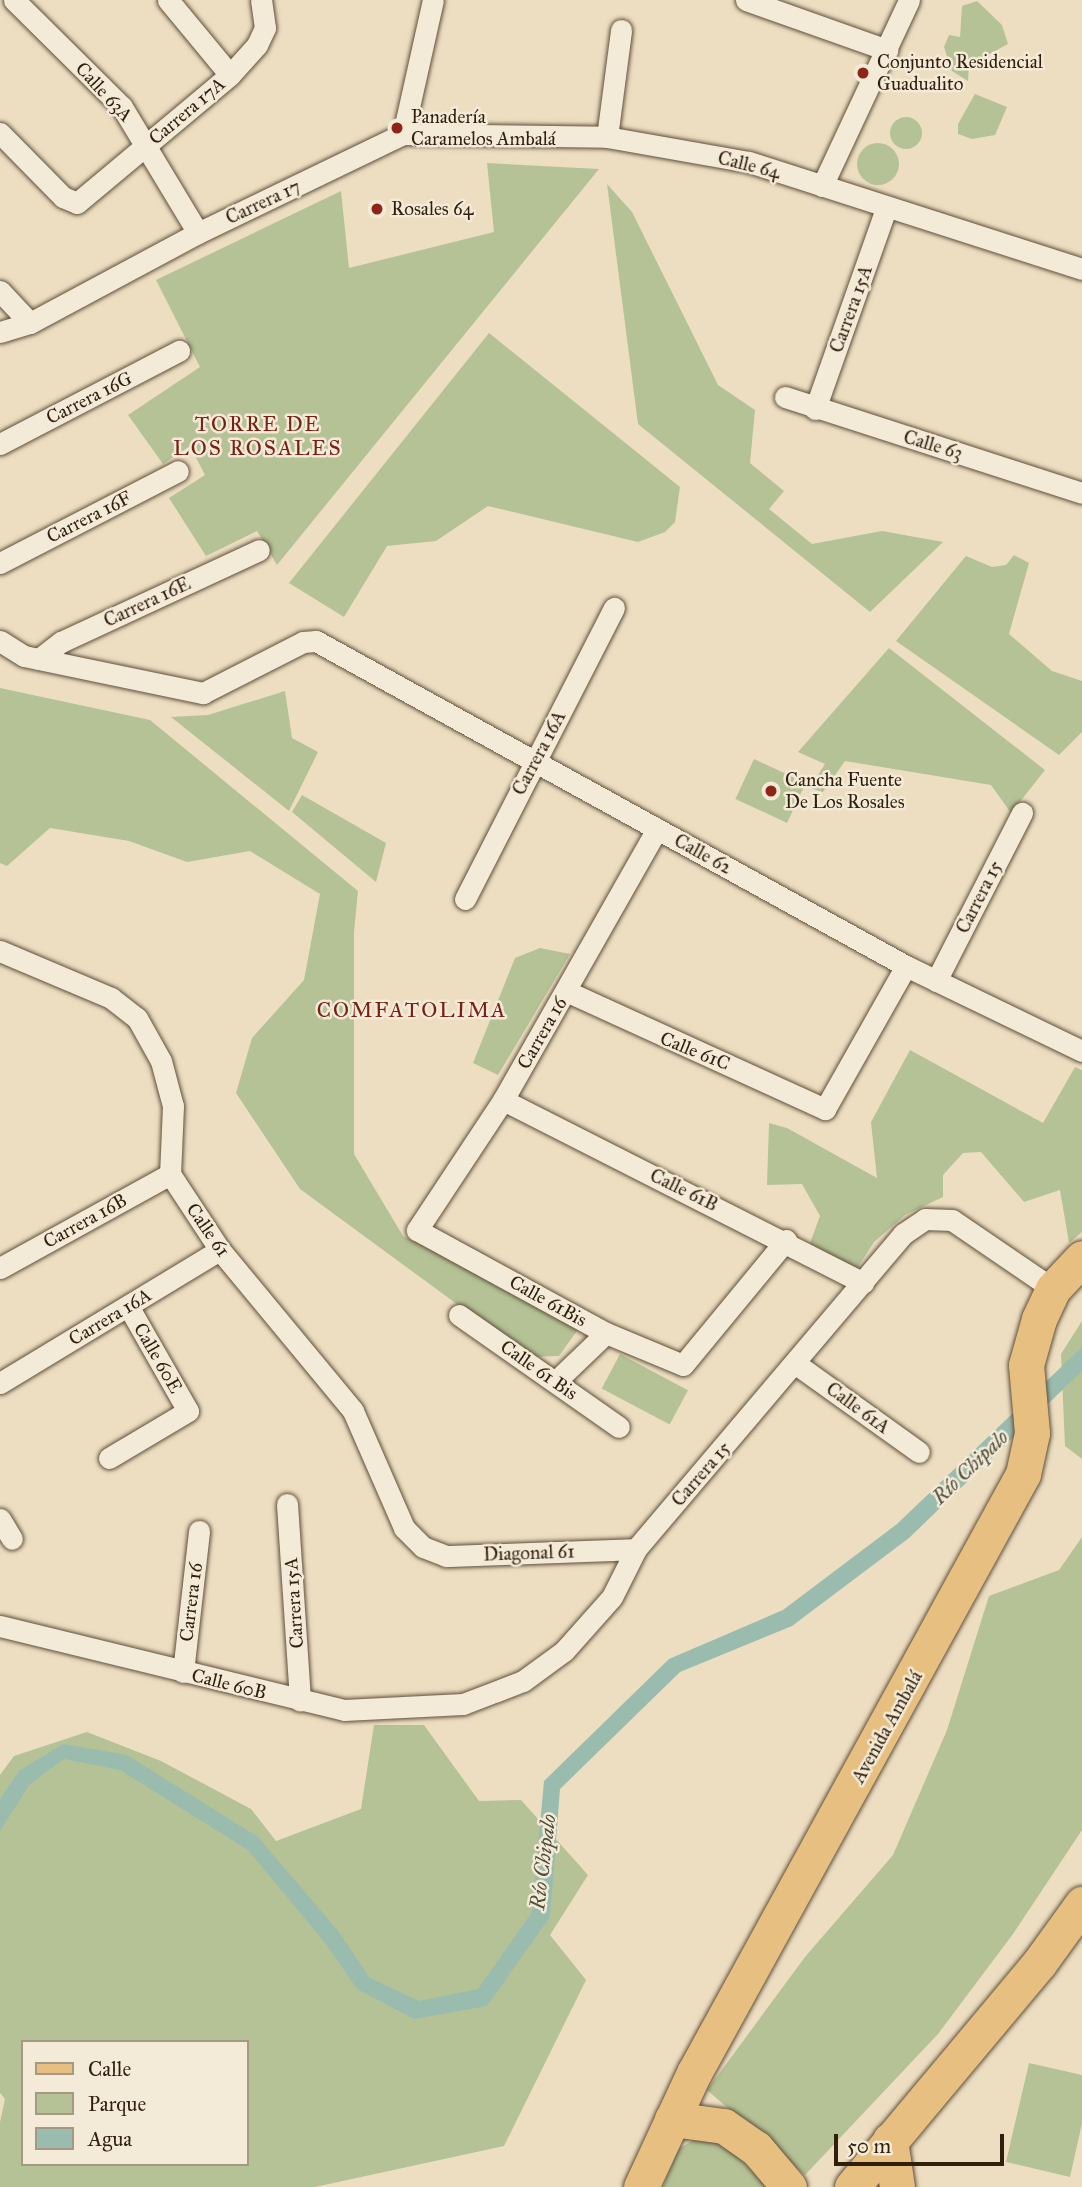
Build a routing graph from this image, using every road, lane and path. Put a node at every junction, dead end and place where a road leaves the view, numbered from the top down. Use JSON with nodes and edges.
{"nodes":[{"id":1,"x":14,"y":0,"type":"edge"},
{"id":2,"x":167,"y":0,"type":"edge"},
{"id":3,"x":261,"y":0,"type":"edge"},
{"id":4,"x":433,"y":0,"type":"edge"},
{"id":5,"x":746,"y":0,"type":"edge"},
{"id":6,"x":909,"y":0,"type":"edge"},
{"id":7,"x":621,"y":30,"type":"dead end"},
{"id":8,"x":887,"y":50,"type":"junction"},
{"id":9,"x":230,"y":75,"type":"junction"},
{"id":10,"x":0,"y":133,"type":"edge"},
{"id":11,"x":402,"y":134,"type":"junction"},
{"id":12,"x":607,"y":137,"type":"junction"},
{"id":13,"x":147,"y":144,"type":"junction"},
{"id":14,"x":822,"y":186,"type":"junction"},
{"id":15,"x":887,"y":208,"type":"junction"},
{"id":16,"x":198,"y":233,"type":"junction"},
{"id":17,"x":1082,"y":269,"type":"edge"},
{"id":18,"x":0,"y":291,"type":"edge"},
{"id":19,"x":30,"y":323,"type":"junction"},
{"id":20,"x":0,"y":332,"type":"edge"},
{"id":21,"x":179,"y":351,"type":"dead end"},
{"id":22,"x":785,"y":397,"type":"dead end"},
{"id":23,"x":815,"y":409,"type":"junction"},
{"id":24,"x":0,"y":444,"type":"edge"},
{"id":25,"x":178,"y":471,"type":"dead end"},
{"id":26,"x":1082,"y":493,"type":"edge"},
{"id":27,"x":259,"y":550,"type":"dead end"},
{"id":28,"x":0,"y":564,"type":"edge"},
{"id":29,"x":614,"y":608,"type":"dead end"},
{"id":30,"x":0,"y":641,"type":"edge"},
{"id":31,"x":39,"y":659,"type":"junction"},
{"id":32,"x":536,"y":763,"type":"junction"},
{"id":33,"x":1022,"y":813,"type":"dead end"},
{"id":34,"x":657,"y":829,"type":"junction"},
{"id":35,"x":464,"y":899,"type":"dead end"},
{"id":36,"x":0,"y":951,"type":"edge"},
{"id":37,"x":906,"y":966,"type":"junction"},
{"id":38,"x":936,"y":981,"type":"junction"},
{"id":39,"x":566,"y":991,"type":"junction"},
{"id":40,"x":1082,"y":1051,"type":"edge"},
{"id":41,"x":503,"y":1100,"type":"junction"},
{"id":42,"x":170,"y":1174,"type":"junction"},
{"id":43,"x":417,"y":1230,"type":"joint"},
{"id":44,"x":786,"y":1240,"type":"junction"},
{"id":45,"x":220,"y":1250,"type":"junction"},
{"id":46,"x":1082,"y":1258,"type":"edge"},
{"id":47,"x":0,"y":1268,"type":"edge"},
{"id":48,"x":863,"y":1283,"type":"junction"},
{"id":49,"x":1046,"y":1304,"type":"junction"},
{"id":50,"x":128,"y":1306,"type":"junction"},
{"id":51,"x":458,"y":1315,"type":"dead end"},
{"id":52,"x":606,"y":1333,"type":"junction"},
{"id":53,"x":796,"y":1364,"type":"junction"},
{"id":54,"x":556,"y":1381,"type":"junction"},
{"id":55,"x":0,"y":1383,"type":"edge"},
{"id":56,"x":619,"y":1427,"type":"dead end"},
{"id":57,"x":919,"y":1452,"type":"dead end"},
{"id":58,"x":109,"y":1458,"type":"dead end"},
{"id":59,"x":287,"y":1504,"type":"dead end"},
{"id":60,"x":0,"y":1520,"type":"edge"},
{"id":61,"x":199,"y":1531,"type":"dead end"},
{"id":62,"x":12,"y":1539,"type":"dead end"},
{"id":63,"x":423,"y":1547,"type":"joint"},
{"id":64,"x":636,"y":1549,"type":"junction"},
{"id":65,"x":0,"y":1626,"type":"edge"},
{"id":66,"x":183,"y":1672,"type":"junction"},
{"id":67,"x":300,"y":1701,"type":"junction"},
{"id":68,"x":463,"y":1704,"type":"joint"},
{"id":69,"x":1082,"y":1904,"type":"edge"},
{"id":70,"x":672,"y":2119,"type":"junction"},
{"id":71,"x":890,"y":2140,"type":"junction"},
{"id":72,"x":641,"y":2187,"type":"edge"},
{"id":73,"x":789,"y":2187,"type":"edge"},
{"id":74,"x":852,"y":2187,"type":"edge"},
{"id":75,"x":897,"y":2187,"type":"edge"}],
"edges":[{"from":1,"to":13,"type":"street","name":"Calle 63A"},
{"from":2,"to":9,"type":"street"},
{"from":3,"to":9,"type":"street","name":"Carrera 17A"},
{"from":4,"to":11,"type":"street"},
{"from":5,"to":8,"type":"street"},
{"from":6,"to":8,"type":"street"},
{"from":7,"to":12,"type":"street"},
{"from":8,"to":14,"type":"street"},
{"from":9,"to":13,"type":"street","name":"Carrera 17A"},
{"from":10,"to":13,"type":"street","name":"Carrera 17A"},
{"from":11,"to":12,"type":"street","name":"Calle 64"},
{"from":11,"to":16,"type":"street","name":"Carrera 17"},
{"from":12,"to":14,"type":"street","name":"Calle 64"},
{"from":13,"to":16,"type":"street","name":"Calle 63A"},
{"from":14,"to":15,"type":"street","name":"Calle 64"},
{"from":15,"to":17,"type":"street","name":"Calle 64"},
{"from":15,"to":23,"type":"street","name":"Carrera 15A"},
{"from":16,"to":19,"type":"street","name":"Carrera 17"},
{"from":18,"to":19,"type":"street"},
{"from":19,"to":20,"type":"street","name":"Carrera 17"},
{"from":21,"to":24,"type":"street","name":"Carrera 16G"},
{"from":22,"to":23,"type":"street","name":"Calle 63"},
{"from":23,"to":26,"type":"street","name":"Calle 63"},
{"from":25,"to":28,"type":"street","name":"Carrera 16F"},
{"from":27,"to":31,"type":"street","name":"Carrera 16E"},
{"from":29,"to":32,"type":"street","name":"Carrera 16A"},
{"from":30,"to":31,"type":"street"},
{"from":31,"to":32,"type":"street","name":"Calle 62"},
{"from":32,"to":34,"type":"street","name":"Calle 62"},
{"from":32,"to":35,"type":"street","name":"Carrera 16A"},
{"from":33,"to":38,"type":"street","name":"Carrera 15"},
{"from":34,"to":37,"type":"street","name":"Calle 62"},
{"from":34,"to":39,"type":"street","name":"Carrera 16"},
{"from":36,"to":42,"type":"street"},
{"from":37,"to":38,"type":"street","name":"Calle 62"},
{"from":37,"to":39,"type":"street","name":"Calle 61C"},
{"from":38,"to":40,"type":"street","name":"Calle 62"},
{"from":39,"to":41,"type":"street","name":"Carrera 16"},
{"from":41,"to":43,"type":"street","name":"Carrera 16"},
{"from":41,"to":44,"type":"street","name":"Calle 61B"},
{"from":42,"to":45,"type":"street","name":"Calle 61"},
{"from":42,"to":47,"type":"street","name":"Carrera 16B"},
{"from":43,"to":52,"type":"street","name":"Calle 61Bis"},
{"from":44,"to":48,"type":"street","name":"Calle 61B"},
{"from":44,"to":52,"type":"street","name":"Calle 61Bis"},
{"from":45,"to":50,"type":"street","name":"Carrera 16A"},
{"from":45,"to":63,"type":"street","name":"Calle 61"},
{"from":46,"to":49,"type":"main road","name":"Avenida Ambalá"},
{"from":48,"to":49,"type":"street","name":"Carrera 15"},
{"from":48,"to":53,"type":"street","name":"Carrera 15"},
{"from":49,"to":70,"type":"main road","name":"Avenida Ambalá"},
{"from":50,"to":55,"type":"street","name":"Carrera 16A"},
{"from":50,"to":58,"type":"street","name":"Calle 60E"},
{"from":51,"to":54,"type":"street","name":"Calle 61 Bis"},
{"from":52,"to":54,"type":"street"},
{"from":53,"to":57,"type":"street","name":"Calle 61A"},
{"from":53,"to":64,"type":"street","name":"Carrera 15"},
{"from":54,"to":56,"type":"street","name":"Calle 61 Bis"},
{"from":59,"to":67,"type":"street","name":"Carrera 15A"},
{"from":60,"to":62,"type":"street"},
{"from":61,"to":66,"type":"street","name":"Carrera 16"},
{"from":63,"to":64,"type":"street","name":"Diagonal 61"},
{"from":64,"to":68,"type":"street","name":"Carrera 15"},
{"from":65,"to":66,"type":"street","name":"Calle 60B"},
{"from":66,"to":67,"type":"street","name":"Calle 60B"},
{"from":67,"to":68,"type":"street","name":"Calle 60B"},
{"from":69,"to":71,"type":"main road"},
{"from":70,"to":72,"type":"main road","name":"Avenida Ambalá"},
{"from":70,"to":73,"type":"main road"},
{"from":71,"to":74,"type":"main road"},
{"from":71,"to":75,"type":"main road"}]}
